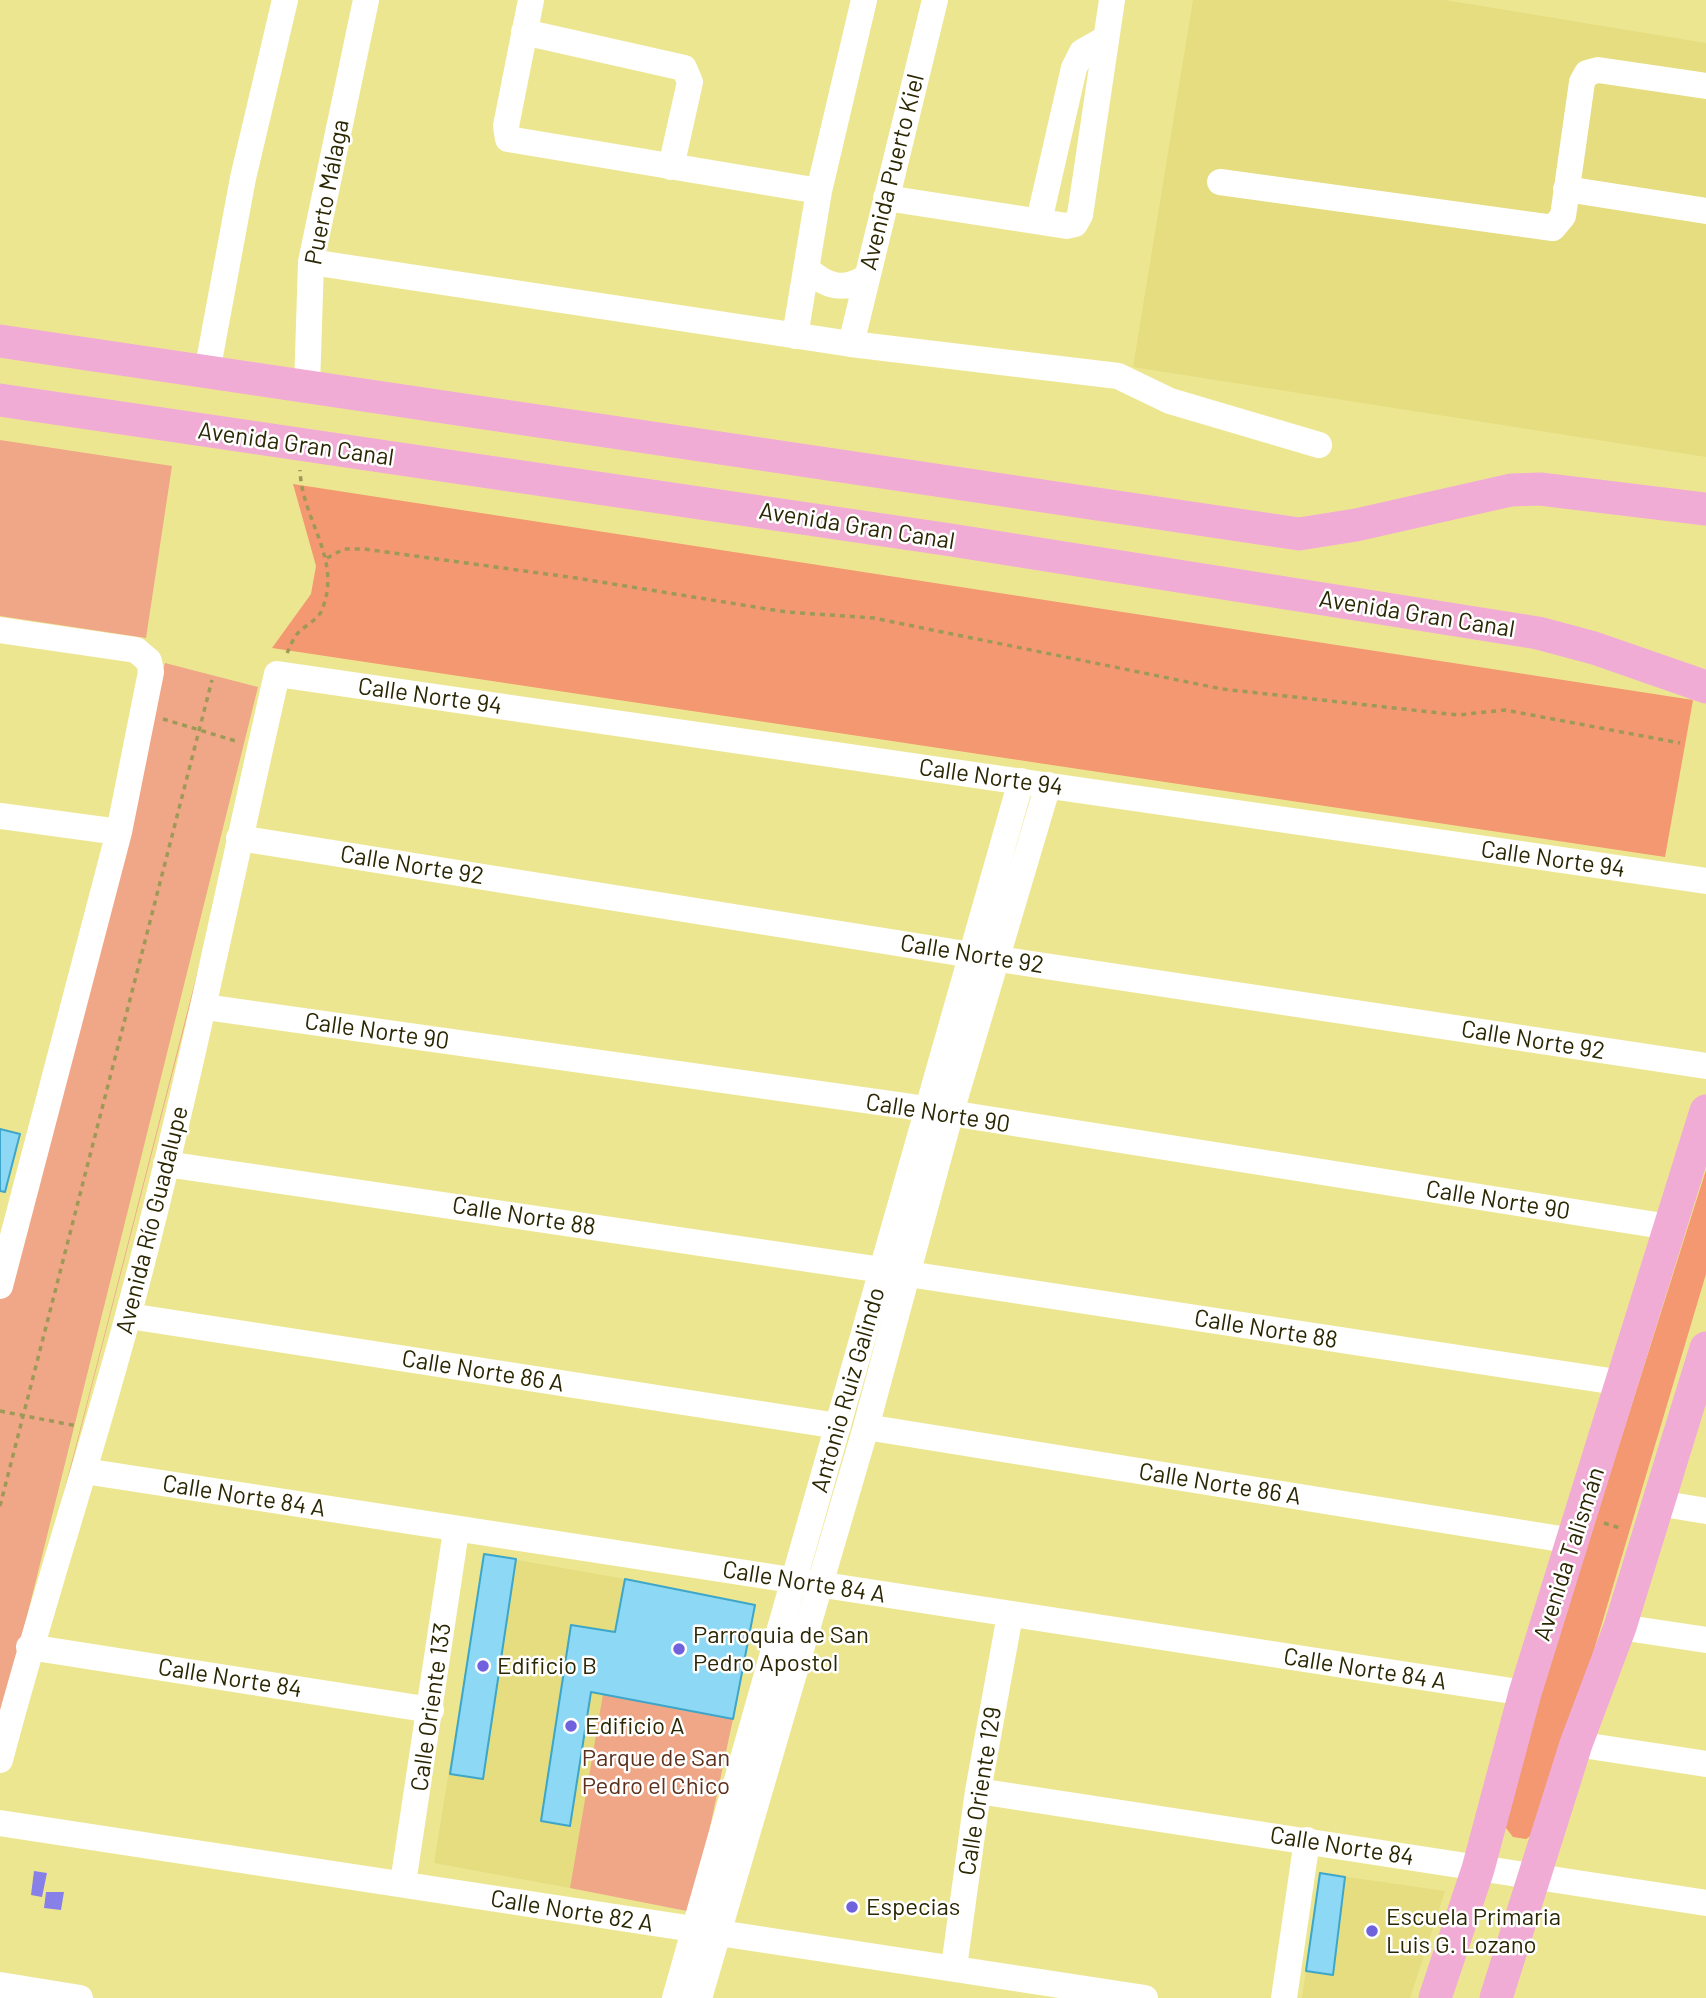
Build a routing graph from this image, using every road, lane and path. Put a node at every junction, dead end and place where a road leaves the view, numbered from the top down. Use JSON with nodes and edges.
{"nodes":[{"id":1,"x":285,"y":0,"type":"edge"},
{"id":2,"x":366,"y":0,"type":"edge"},
{"id":3,"x":531,"y":0,"type":"edge"},
{"id":4,"x":864,"y":0,"type":"edge"},
{"id":5,"x":935,"y":0,"type":"edge"},
{"id":6,"x":1112,"y":0,"type":"edge"},
{"id":7,"x":524,"y":32,"type":"junction"},
{"id":8,"x":1105,"y":38,"type":"junction"},
{"id":9,"x":1706,"y":86,"type":"edge"},
{"id":10,"x":671,"y":167,"type":"junction"},
{"id":11,"x":1220,"y":182,"type":"dead end"},
{"id":12,"x":1566,"y":190,"type":"junction"},
{"id":13,"x":819,"y":191,"type":"junction"},
{"id":14,"x":886,"y":198,"type":"junction"},
{"id":15,"x":1706,"y":211,"type":"edge"},
{"id":16,"x":1040,"y":221,"type":"junction"},
{"id":17,"x":311,"y":261,"type":"junction"},
{"id":18,"x":808,"y":270,"type":"junction"},
{"id":19,"x":865,"y":278,"type":"junction"},
{"id":20,"x":795,"y":336,"type":"junction"},
{"id":21,"x":0,"y":341,"type":"edge"},
{"id":22,"x":851,"y":344,"type":"junction"},
{"id":23,"x":207,"y":372,"type":"junction"},
{"id":24,"x":307,"y":386,"type":"junction"},
{"id":25,"x":0,"y":400,"type":"edge"},
{"id":26,"x":299,"y":445,"type":"junction"},
{"id":27,"x":1319,"y":445,"type":"dead end"},
{"id":28,"x":1706,"y":509,"type":"edge"},
{"id":29,"x":327,"y":558,"type":"junction"},
{"id":30,"x":0,"y":630,"type":"edge"},
{"id":31,"x":277,"y":674,"type":"junction"},
{"id":32,"x":212,"y":680,"type":"dead end"},
{"id":33,"x":1706,"y":687,"type":"edge"},
{"id":34,"x":144,"y":714,"type":"junction"},
{"id":35,"x":199,"y":730,"type":"junction"},
{"id":36,"x":1680,"y":743,"type":"dead end"},
{"id":37,"x":260,"y":749,"type":"junction"},
{"id":38,"x":1021,"y":781,"type":"junction"},
{"id":39,"x":1048,"y":785,"type":"junction"},
{"id":40,"x":0,"y":816,"type":"edge"},
{"id":41,"x":119,"y":832,"type":"junction"},
{"id":42,"x":240,"y":838,"type":"junction"},
{"id":43,"x":1706,"y":881,"type":"edge"},
{"id":44,"x":984,"y":956,"type":"junction"},
{"id":45,"x":205,"y":1007,"type":"junction"},
{"id":46,"x":1706,"y":1066,"type":"edge"},
{"id":47,"x":1706,"y":1111,"type":"edge"},
{"id":48,"x":938,"y":1113,"type":"junction"},
{"id":49,"x":166,"y":1164,"type":"junction"},
{"id":50,"x":1670,"y":1227,"type":"junction"},
{"id":51,"x":7,"y":1235,"type":"edge"},
{"id":52,"x":895,"y":1272,"type":"junction"},
{"id":53,"x":0,"y":1286,"type":"edge"},
{"id":54,"x":128,"y":1316,"type":"junction"},
{"id":55,"x":1703,"y":1369,"type":"edge"},
{"id":56,"x":1623,"y":1383,"type":"junction"},
{"id":57,"x":0,"y":1411,"type":"edge"},
{"id":58,"x":23,"y":1416,"type":"junction"},
{"id":59,"x":838,"y":1426,"type":"junction"},
{"id":60,"x":866,"y":1427,"type":"junction"},
{"id":61,"x":96,"y":1430,"type":"junction"},
{"id":62,"x":84,"y":1471,"type":"junction"},
{"id":63,"x":1658,"y":1503,"type":"junction"},
{"id":64,"x":0,"y":1506,"type":"edge"},
{"id":65,"x":1706,"y":1511,"type":"edge"},
{"id":66,"x":1578,"y":1528,"type":"junction"},
{"id":67,"x":456,"y":1531,"type":"junction"},
{"id":68,"x":1646,"y":1538,"type":"junction"},
{"id":69,"x":807,"y":1582,"type":"junction"},
{"id":70,"x":1010,"y":1615,"type":"junction"},
{"id":71,"x":1620,"y":1627,"type":"junction"},
{"id":72,"x":1706,"y":1640,"type":"edge"},
{"id":73,"x":29,"y":1647,"type":"junction"},
{"id":74,"x":1525,"y":1693,"type":"junction"},
{"id":75,"x":431,"y":1710,"type":"junction"},
{"id":76,"x":1576,"y":1744,"type":"junction"},
{"id":77,"x":0,"y":1760,"type":"edge"},
{"id":78,"x":1706,"y":1764,"type":"edge"},
{"id":79,"x":978,"y":1791,"type":"junction"},
{"id":80,"x":0,"y":1824,"type":"edge"},
{"id":81,"x":1307,"y":1840,"type":"junction"},
{"id":82,"x":1478,"y":1869,"type":"junction"},
{"id":83,"x":1532,"y":1879,"type":"junction"},
{"id":84,"x":404,"y":1883,"type":"junction"},
{"id":85,"x":1706,"y":1903,"type":"edge"},
{"id":86,"x":706,"y":1932,"type":"junction"},
{"id":87,"x":954,"y":1967,"type":"junction"},
{"id":88,"x":0,"y":1986,"type":"edge"},
{"id":89,"x":80,"y":1998,"type":"edge"},
{"id":90,"x":675,"y":1998,"type":"edge"},
{"id":91,"x":699,"y":1998,"type":"edge"},
{"id":92,"x":1145,"y":1998,"type":"edge"},
{"id":93,"x":1284,"y":1998,"type":"edge"},
{"id":94,"x":1435,"y":1998,"type":"edge"},
{"id":95,"x":1496,"y":1998,"type":"edge"}],
"edges":[{"from":1,"to":23,"type":"street"},
{"from":2,"to":17,"type":"street","name":"Puerto Málaga"},
{"from":3,"to":7,"type":"street"},
{"from":4,"to":13,"type":"street"},
{"from":5,"to":14,"type":"street","name":"Avenida Puerto Kiel"},
{"from":6,"to":8,"type":"street"},
{"from":7,"to":10,"type":"street"},
{"from":7,"to":10,"type":"street"},
{"from":8,"to":16,"type":"street"},
{"from":8,"to":16,"type":"street"},
{"from":9,"to":12,"type":"street"},
{"from":10,"to":13,"type":"street"},
{"from":11,"to":12,"type":"street"},
{"from":12,"to":15,"type":"street"},
{"from":13,"to":18,"type":"street"},
{"from":14,"to":16,"type":"street"},
{"from":14,"to":19,"type":"street","name":"Avenida Puerto Kiel"},
{"from":17,"to":20,"type":"street"},
{"from":17,"to":24,"type":"street","name":"Puerto Málaga"},
{"from":18,"to":19,"type":"street"},
{"from":18,"to":20,"type":"street"},
{"from":19,"to":22,"type":"street","name":"Avenida Puerto Kiel"},
{"from":20,"to":22,"type":"street"},
{"from":21,"to":23,"type":"main road"},
{"from":22,"to":27,"type":"street"},
{"from":23,"to":24,"type":"main road"},
{"from":24,"to":28,"type":"main road"},
{"from":25,"to":26,"type":"main road","name":"Avenida Gran Canal"},
{"from":26,"to":29,"type":"path"},
{"from":26,"to":33,"type":"main road","name":"Avenida Gran Canal"},
{"from":29,"to":31,"type":"path"},
{"from":29,"to":36,"type":"path"},
{"from":30,"to":34,"type":"street"},
{"from":31,"to":37,"type":"street","name":"Avenida Río Guadalupe"},
{"from":31,"to":38,"type":"street","name":"Calle Norte 94"},
{"from":32,"to":35,"type":"path"},
{"from":34,"to":35,"type":"path"},
{"from":34,"to":41,"type":"street"},
{"from":35,"to":37,"type":"path"},
{"from":35,"to":58,"type":"path"},
{"from":37,"to":42,"type":"street","name":"Avenida Río Guadalupe"},
{"from":38,"to":39,"type":"street","name":"Calle Norte 94"},
{"from":38,"to":44,"type":"street","name":"Antonio Ruiz Galindo"},
{"from":39,"to":43,"type":"street","name":"Calle Norte 94"},
{"from":39,"to":44,"type":"street","name":"Antonio Ruiz Galindo"},
{"from":40,"to":41,"type":"street"},
{"from":41,"to":51,"type":"street"},
{"from":42,"to":44,"type":"street","name":"Calle Norte 92"},
{"from":42,"to":45,"type":"street","name":"Avenida Río Guadalupe"},
{"from":44,"to":46,"type":"street","name":"Calle Norte 92"},
{"from":44,"to":48,"type":"street","name":"Antonio Ruiz Galindo"},
{"from":45,"to":48,"type":"street","name":"Calle Norte 90"},
{"from":45,"to":49,"type":"street","name":"Avenida Río Guadalupe"},
{"from":47,"to":50,"type":"main road","name":"Avenida Talismán"},
{"from":48,"to":50,"type":"street","name":"Calle Norte 90"},
{"from":48,"to":52,"type":"street","name":"Antonio Ruiz Galindo"},
{"from":49,"to":52,"type":"street","name":"Calle Norte 88"},
{"from":49,"to":54,"type":"street","name":"Avenida Río Guadalupe"},
{"from":50,"to":56,"type":"main road","name":"Avenida Talismán"},
{"from":51,"to":53,"type":"street"},
{"from":52,"to":56,"type":"street","name":"Calle Norte 88"},
{"from":52,"to":59,"type":"street","name":"Antonio Ruiz Galindo"},
{"from":52,"to":60,"type":"street","name":"Antonio Ruiz Galindo"},
{"from":54,"to":59,"type":"street","name":"Calle Norte 86 A"},
{"from":54,"to":61,"type":"street","name":"Avenida Río Guadalupe"},
{"from":55,"to":63,"type":"main road"},
{"from":56,"to":66,"type":"main road","name":"Avenida Talismán"},
{"from":57,"to":58,"type":"path"},
{"from":58,"to":61,"type":"path"},
{"from":58,"to":64,"type":"path"},
{"from":59,"to":69,"type":"street","name":"Antonio Ruiz Galindo"},
{"from":60,"to":66,"type":"street","name":"Calle Norte 86 A"},
{"from":60,"to":69,"type":"street","name":"Antonio Ruiz Galindo"},
{"from":61,"to":62,"type":"street","name":"Avenida Río Guadalupe"},
{"from":62,"to":67,"type":"street","name":"Calle Norte 84 A"},
{"from":62,"to":73,"type":"street","name":"Avenida Río Guadalupe"},
{"from":63,"to":65,"type":"street"},
{"from":63,"to":68,"type":"main road"},
{"from":66,"to":68,"type":"path"},
{"from":66,"to":74,"type":"main road","name":"Avenida Talismán"},
{"from":67,"to":69,"type":"street","name":"Calle Norte 84 A"},
{"from":67,"to":75,"type":"street","name":"Calle Oriente 133"},
{"from":68,"to":71,"type":"main road"},
{"from":69,"to":70,"type":"street","name":"Calle Norte 84 A"},
{"from":69,"to":86,"type":"street","name":"Antonio Ruiz Galindo"},
{"from":70,"to":74,"type":"street","name":"Calle Norte 84 A"},
{"from":70,"to":79,"type":"street","name":"Calle Oriente 129"},
{"from":71,"to":72,"type":"street"},
{"from":71,"to":76,"type":"main road"},
{"from":73,"to":75,"type":"street","name":"Calle Norte 84"},
{"from":73,"to":77,"type":"street","name":"Avenida Río Guadalupe"},
{"from":74,"to":82,"type":"main road","name":"Avenida Talismán"},
{"from":75,"to":84,"type":"street","name":"Calle Oriente 133"},
{"from":76,"to":78,"type":"street"},
{"from":76,"to":83,"type":"main road"},
{"from":79,"to":81,"type":"street","name":"Calle Norte 84"},
{"from":79,"to":87,"type":"street","name":"Calle Oriente 129"},
{"from":80,"to":84,"type":"street","name":"Calle Norte 82 A"},
{"from":81,"to":82,"type":"street","name":"Calle Norte 84"},
{"from":81,"to":93,"type":"street"},
{"from":82,"to":83,"type":"street","name":"Calle Norte 84"},
{"from":82,"to":94,"type":"main road","name":"Avenida Talismán"},
{"from":83,"to":85,"type":"street","name":"Calle Norte 84"},
{"from":83,"to":95,"type":"main road"},
{"from":84,"to":86,"type":"street","name":"Calle Norte 82 A"},
{"from":86,"to":87,"type":"street","name":"Calle Norte 82 A"},
{"from":86,"to":90,"type":"street","name":"Antonio Ruiz Galindo"},
{"from":86,"to":91,"type":"street","name":"Antonio Ruiz Galindo"},
{"from":87,"to":92,"type":"street","name":"Calle Norte 82 A"},
{"from":88,"to":89,"type":"street"}]}
